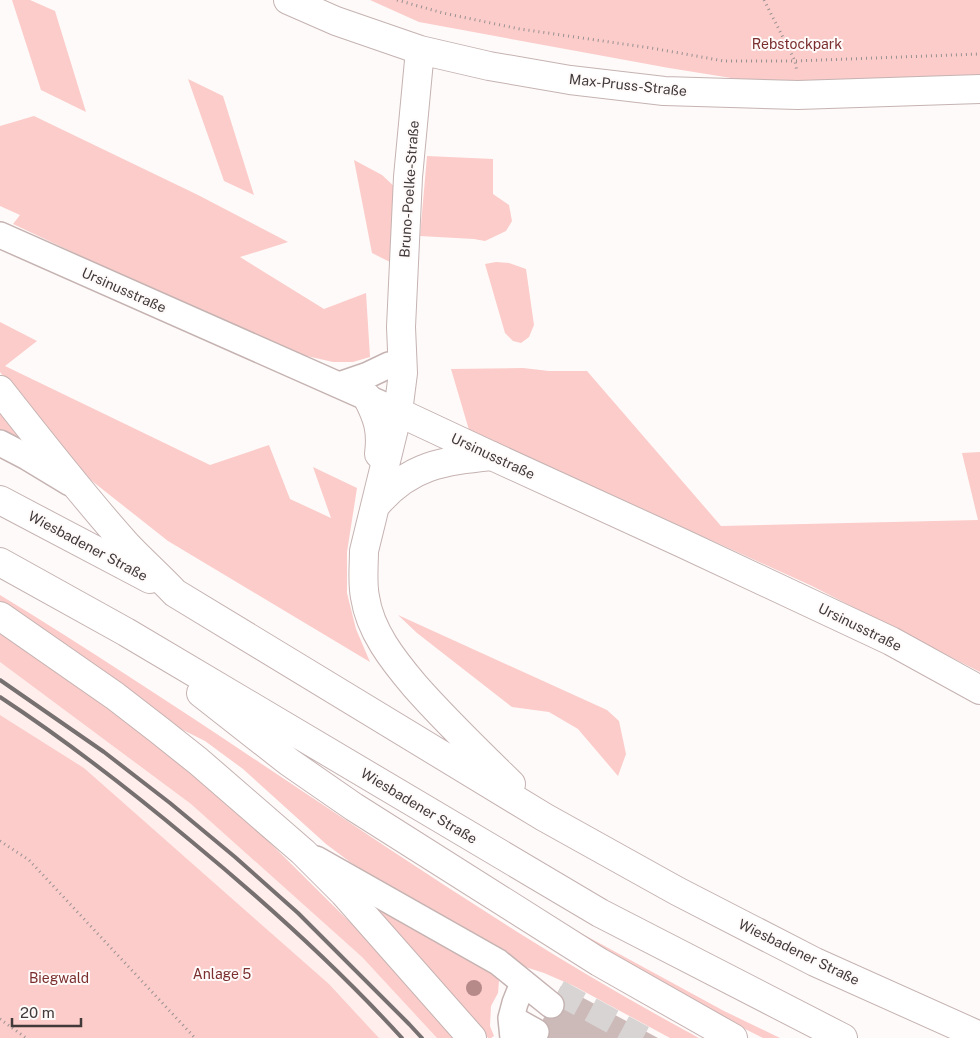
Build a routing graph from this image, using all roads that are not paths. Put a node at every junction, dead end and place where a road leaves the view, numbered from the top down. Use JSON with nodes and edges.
{"nodes":[{"id":1,"x":288,"y":0,"type":"edge"},
{"id":2,"x":420,"y":50,"type":"junction"},
{"id":3,"x":980,"y":89,"type":"edge"},
{"id":4,"x":0,"y":235,"type":"edge"},
{"id":5,"x":401,"y":327,"type":"junction"},
{"id":6,"x":390,"y":365,"type":"junction"},
{"id":7,"x":339,"y":385,"type":"junction"},
{"id":8,"x":0,"y":390,"type":"edge"},
{"id":9,"x":367,"y":397,"type":"junction"},
{"id":10,"x":398,"y":412,"type":"junction"},
{"id":11,"x":0,"y":443,"type":"edge"},
{"id":12,"x":492,"y":456,"type":"junction"},
{"id":13,"x":78,"y":488,"type":"junction"},
{"id":14,"x":0,"y":500,"type":"edge"},
{"id":15,"x":373,"y":516,"type":"junction"},
{"id":16,"x":0,"y":562,"type":"edge"},
{"id":17,"x":175,"y":592,"type":"junction"},
{"id":18,"x":0,"y":616,"type":"edge"},
{"id":19,"x":126,"y":632,"type":"junction"},
{"id":20,"x":980,"y":690,"type":"edge"},
{"id":21,"x":544,"y":817,"type":"junction"},
{"id":22,"x":303,"y":852,"type":"junction"},
{"id":23,"x":523,"y":983,"type":"junction"},
{"id":24,"x":554,"y":999,"type":"tunnel mouth"},
{"id":25,"x":520,"y":1030,"type":"edge"},
{"id":26,"x":980,"y":1036,"type":"edge"},
{"id":27,"x":472,"y":1038,"type":"edge"},
{"id":28,"x":733,"y":1038,"type":"edge"},
{"id":29,"x":843,"y":1038,"type":"edge"}],
"edges":[{"from":1,"to":2,"type":"main road","name":"Max-Pruss-Straße"},
{"from":2,"to":3,"type":"main road","name":"Max-Pruss-Straße"},
{"from":2,"to":5,"type":"main road","name":"Bruno-Poelke-Straße"},
{"from":4,"to":7,"type":"street","name":"Ursinusstraße"},
{"from":5,"to":6,"type":"main road","name":"Bruno-Poelke-Straße"},
{"from":5,"to":10,"type":"main road","name":"Bruno-Poelke-Straße"},
{"from":6,"to":7,"type":"street"},
{"from":6,"to":10,"type":"main road","name":"Bruno-Poelke-Straße"},
{"from":7,"to":9,"type":"street","name":"Ursinusstraße"},
{"from":8,"to":13,"type":"main road"},
{"from":9,"to":10,"type":"street","name":"Ursinusstraße"},
{"from":9,"to":15,"type":"main road"},
{"from":10,"to":12,"type":"main road","name":"Ursinusstraße"},
{"from":10,"to":15,"type":"main road"},
{"from":11,"to":13,"type":"street"},
{"from":12,"to":15,"type":"main road"},
{"from":12,"to":20,"type":"main road","name":"Ursinusstraße"},
{"from":13,"to":17,"type":"main road"},
{"from":14,"to":17,"type":"main road","name":"Wiesbadener Straße"},
{"from":15,"to":21,"type":"main road"},
{"from":16,"to":19,"type":"main road","name":"Wiesbadener Straße"},
{"from":17,"to":21,"type":"main road"},
{"from":18,"to":22,"type":"main road"},
{"from":19,"to":28,"type":"main road"},
{"from":19,"to":29,"type":"main road","name":"Wiesbadener Straße"},
{"from":21,"to":26,"type":"main road","name":"Wiesbadener Straße"},
{"from":22,"to":23,"type":"street"},
{"from":22,"to":27,"type":"main road"},
{"from":23,"to":24,"type":"street"},
{"from":23,"to":25,"type":"street"}]}
